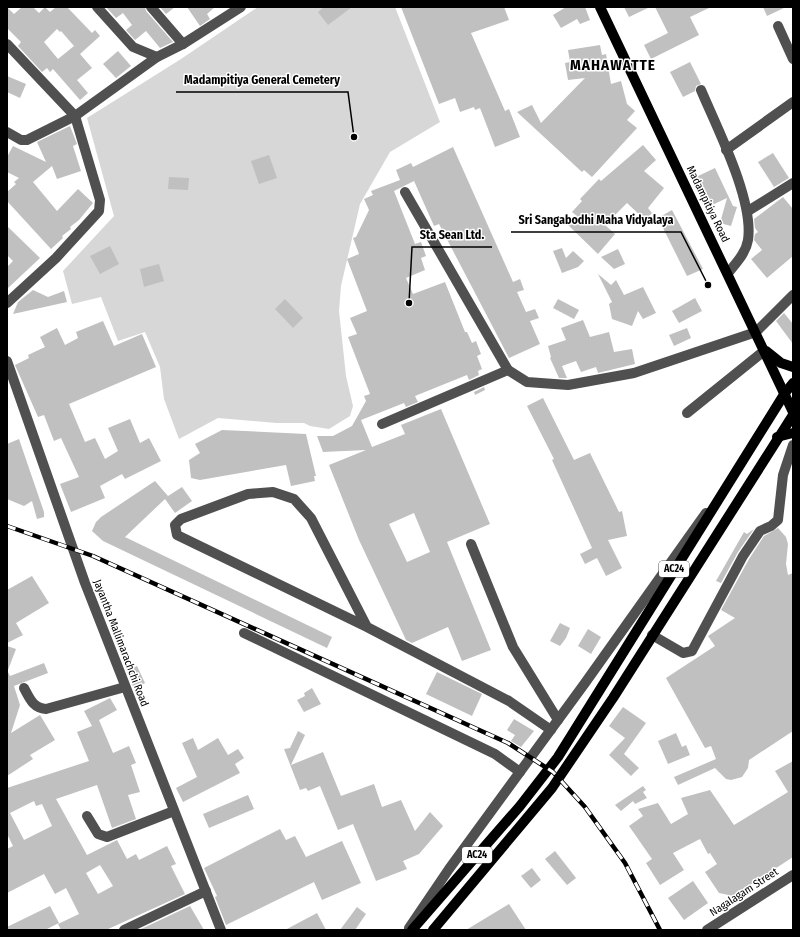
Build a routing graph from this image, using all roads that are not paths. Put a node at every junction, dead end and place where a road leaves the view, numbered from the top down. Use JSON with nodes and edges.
{"nodes":[{"id":1,"x":97,"y":7,"type":"edge"},
{"id":2,"x":151,"y":7,"type":"edge"},
{"id":3,"x":241,"y":7,"type":"edge"},
{"id":4,"x":600,"y":7,"type":"edge"},
{"id":5,"x":778,"y":26,"type":"dead end"},
{"id":6,"x":7,"y":44,"type":"edge"},
{"id":7,"x":183,"y":44,"type":"junction"},
{"id":8,"x":157,"y":57,"type":"junction"},
{"id":9,"x":793,"y":59,"type":"edge"},
{"id":10,"x":701,"y":90,"type":"dead end"},
{"id":11,"x":793,"y":102,"type":"edge"},
{"id":12,"x":75,"y":116,"type":"junction"},
{"id":13,"x":7,"y":132,"type":"edge"},
{"id":14,"x":726,"y":150,"type":"junction"},
{"id":15,"x":793,"y":183,"type":"edge"},
{"id":16,"x":405,"y":192,"type":"dead end"},
{"id":17,"x":748,"y":211,"type":"junction"},
{"id":18,"x":728,"y":273,"type":"junction"},
{"id":19,"x":793,"y":295,"type":"edge"},
{"id":20,"x":8,"y":301,"type":"edge"},
{"id":21,"x":756,"y":332,"type":"junction"},
{"id":22,"x":763,"y":348,"type":"junction"},
{"id":23,"x":7,"y":361,"type":"edge"},
{"id":24,"x":793,"y":367,"type":"edge"},
{"id":25,"x":508,"y":370,"type":"junction"},
{"id":26,"x":793,"y":383,"type":"edge"},
{"id":27,"x":785,"y":393,"type":"junction"},
{"id":28,"x":687,"y":413,"type":"dead end"},
{"id":29,"x":793,"y":413,"type":"edge"},
{"id":30,"x":382,"y":424,"type":"dead end"},
{"id":31,"x":793,"y":433,"type":"edge"},
{"id":32,"x":778,"y":437,"type":"junction"},
{"id":33,"x":793,"y":445,"type":"edge"},
{"id":34,"x":719,"y":497,"type":"junction"},
{"id":35,"x":471,"y":544,"type":"dead end"},
{"id":36,"x":367,"y":627,"type":"junction"},
{"id":37,"x":244,"y":633,"type":"dead end"},
{"id":38,"x":652,"y":635,"type":"junction"},
{"id":39,"x":125,"y":687,"type":"junction"},
{"id":40,"x":24,"y":688,"type":"dead end"},
{"id":41,"x":558,"y":720,"type":"junction"},
{"id":42,"x":551,"y":730,"type":"junction"},
{"id":43,"x":520,"y":772,"type":"junction"},
{"id":44,"x":174,"y":811,"type":"junction"},
{"id":45,"x":86,"y":816,"type":"dead end"},
{"id":46,"x":793,"y":875,"type":"edge"},
{"id":47,"x":206,"y":891,"type":"junction"},
{"id":48,"x":124,"y":930,"type":"edge"},
{"id":49,"x":221,"y":930,"type":"edge"},
{"id":50,"x":408,"y":930,"type":"edge"},
{"id":51,"x":412,"y":930,"type":"edge"},
{"id":52,"x":433,"y":930,"type":"edge"},
{"id":53,"x":707,"y":930,"type":"edge"}],
"edges":[{"from":1,"to":8,"type":"street"},
{"from":2,"to":7,"type":"street"},
{"from":3,"to":7,"type":"street"},
{"from":4,"to":18,"type":"main road","name":"Madampitiya Road"},
{"from":5,"to":9,"type":"street"},
{"from":6,"to":12,"type":"street"},
{"from":7,"to":8,"type":"street"},
{"from":8,"to":12,"type":"street"},
{"from":10,"to":14,"type":"street"},
{"from":11,"to":14,"type":"street"},
{"from":12,"to":13,"type":"street"},
{"from":12,"to":20,"type":"street"},
{"from":14,"to":17,"type":"street"},
{"from":15,"to":17,"type":"street"},
{"from":16,"to":25,"type":"street"},
{"from":17,"to":18,"type":"street"},
{"from":18,"to":21,"type":"main road","name":"Madampitiya Road"},
{"from":19,"to":21,"type":"street"},
{"from":21,"to":22,"type":"main road","name":"Madampitiya Road"},
{"from":21,"to":25,"type":"street"},
{"from":22,"to":24,"type":"main road"},
{"from":22,"to":27,"type":"main road","name":"Madampitiya Road"},
{"from":22,"to":28,"type":"street"},
{"from":23,"to":39,"type":"street","name":"Jayantha Mallimarachchi Road"},
{"from":25,"to":30,"type":"street"},
{"from":26,"to":27,"type":"main road","number":"AC24"},
{"from":27,"to":29,"type":"main road","name":"Madampitiya Road"},
{"from":27,"to":34,"type":"main road","number":"AC24"},
{"from":29,"to":32,"type":"main road","number":"AC24"},
{"from":31,"to":32,"type":"main road"},
{"from":32,"to":38,"type":"main road","number":"AC24"},
{"from":33,"to":38,"type":"street"},
{"from":34,"to":41,"type":"street"},
{"from":34,"to":51,"type":"main road","number":"AC24"},
{"from":35,"to":41,"type":"street"},
{"from":36,"to":36,"type":"street"},
{"from":36,"to":42,"type":"street"},
{"from":37,"to":43,"type":"street"},
{"from":38,"to":52,"type":"main road","number":"AC24"},
{"from":39,"to":40,"type":"street"},
{"from":39,"to":44,"type":"street","name":"Jayantha Mallimarachchi Road"},
{"from":41,"to":42,"type":"street"},
{"from":42,"to":43,"type":"street"},
{"from":43,"to":50,"type":"street"},
{"from":44,"to":45,"type":"street"},
{"from":44,"to":47,"type":"street","name":"Jayantha Mallimarachchi Road"},
{"from":46,"to":53,"type":"street","name":"Nagalagam Street"},
{"from":47,"to":48,"type":"street"},
{"from":47,"to":49,"type":"street","name":"Jayantha Mallimarachchi Road"}]}
